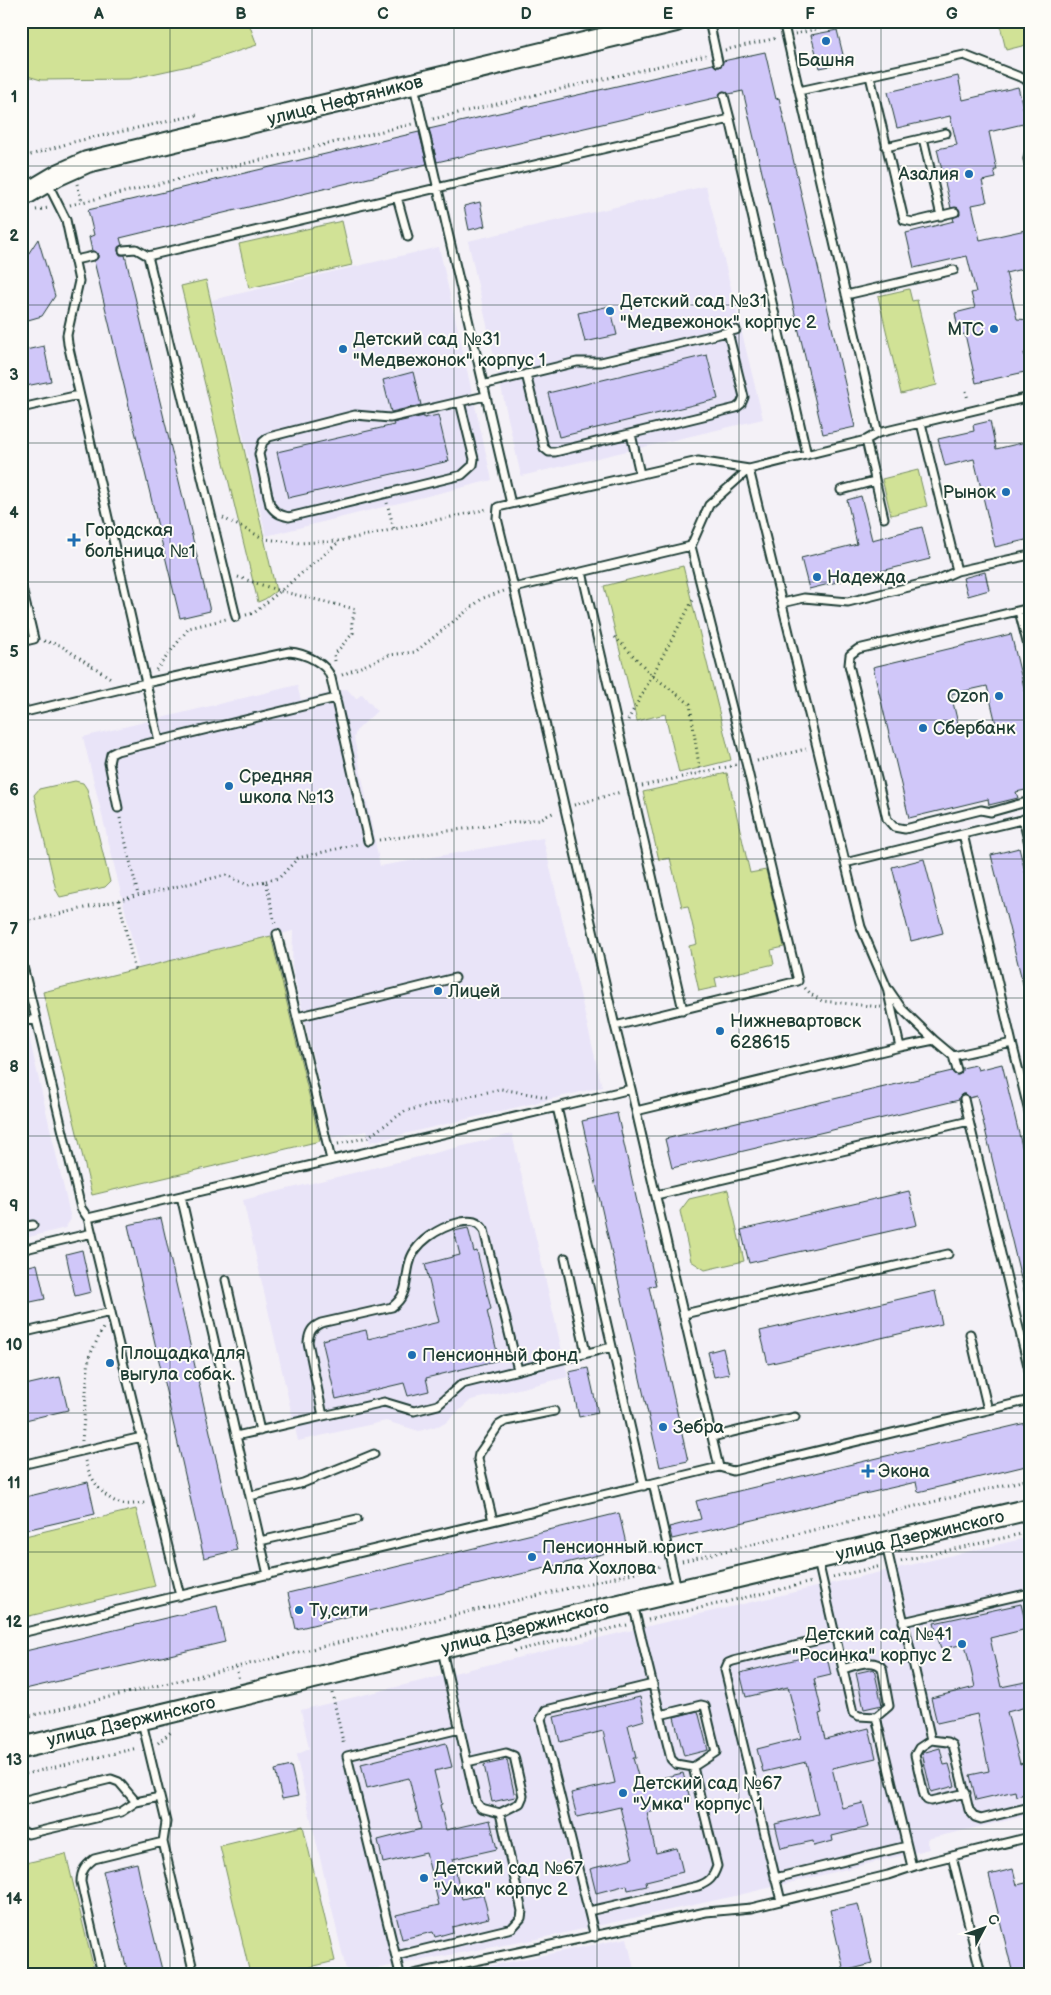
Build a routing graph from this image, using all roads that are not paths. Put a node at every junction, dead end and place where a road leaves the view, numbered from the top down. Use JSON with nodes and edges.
{"nodes":[{"id":1,"x":676,"y":21,"type":"edge"},
{"id":2,"x":709,"y":21,"type":"edge"},
{"id":3,"x":783,"y":21,"type":"edge"},
{"id":4,"x":718,"y":62,"type":"dead end"},
{"id":5,"x":870,"y":76,"type":"junction"},
{"id":6,"x":413,"y":83,"type":"junction"},
{"id":7,"x":1030,"y":84,"type":"edge"},
{"id":8,"x":799,"y":92,"type":"junction"},
{"id":9,"x":724,"y":96,"type":"dead end"},
{"id":10,"x":730,"y":119,"type":"junction"},
{"id":11,"x":946,"y":133,"type":"dead end"},
{"id":12,"x":924,"y":138,"type":"junction"},
{"id":13,"x":886,"y":147,"type":"junction"},
{"id":14,"x":1030,"y":150,"type":"edge"},
{"id":15,"x":1030,"y":167,"type":"edge"},
{"id":16,"x":436,"y":188,"type":"junction"},
{"id":17,"x":30,"y":191,"type":"edge"},
{"id":18,"x":397,"y":197,"type":"junction"},
{"id":19,"x":954,"y":212,"type":"dead end"},
{"id":20,"x":942,"y":216,"type":"junction"},
{"id":21,"x":408,"y":237,"type":"dead end"},
{"id":22,"x":123,"y":250,"type":"dead end"},
{"id":23,"x":93,"y":256,"type":"dead end"},
{"id":24,"x":148,"y":256,"type":"junction"},
{"id":25,"x":75,"y":260,"type":"junction"},
{"id":26,"x":954,"y":270,"type":"dead end"},
{"id":27,"x":846,"y":295,"type":"junction"},
{"id":28,"x":736,"y":330,"type":"dead end"},
{"id":29,"x":728,"y":332,"type":"junction"},
{"id":30,"x":526,"y":374,"type":"junction"},
{"id":31,"x":482,"y":385,"type":"junction"},
{"id":32,"x":79,"y":395,"type":"junction"},
{"id":33,"x":485,"y":396,"type":"junction"},
{"id":34,"x":1030,"y":397,"type":"edge"},
{"id":35,"x":460,"y":402,"type":"junction"},
{"id":36,"x":21,"y":408,"type":"edge"},
{"id":37,"x":921,"y":423,"type":"junction"},
{"id":38,"x":878,"y":433,"type":"junction"},
{"id":39,"x":631,"y":434,"type":"junction"},
{"id":40,"x":866,"y":440,"type":"junction"},
{"id":41,"x":808,"y":455,"type":"junction"},
{"id":42,"x":749,"y":469,"type":"junction"},
{"id":43,"x":640,"y":474,"type":"junction"},
{"id":44,"x":875,"y":481,"type":"junction"},
{"id":45,"x":841,"y":490,"type":"dead end"},
{"id":46,"x":511,"y":504,"type":"junction"},
{"id":47,"x":884,"y":518,"type":"dead end"},
{"id":48,"x":691,"y":546,"type":"junction"},
{"id":49,"x":1030,"y":554,"type":"edge"},
{"id":50,"x":958,"y":571,"type":"junction"},
{"id":51,"x":582,"y":572,"type":"junction"},
{"id":52,"x":21,"y":584,"type":"edge"},
{"id":53,"x":514,"y":588,"type":"junction"},
{"id":54,"x":782,"y":603,"type":"junction"},
{"id":55,"x":1030,"y":608,"type":"edge"},
{"id":56,"x":1019,"y":611,"type":"junction"},
{"id":57,"x":236,"y":617,"type":"dead end"},
{"id":58,"x":21,"y":642,"type":"edge"},
{"id":59,"x":1030,"y":654,"type":"edge"},
{"id":60,"x":146,"y":683,"type":"junction"},
{"id":61,"x":336,"y":698,"type":"junction"},
{"id":62,"x":21,"y":713,"type":"edge"},
{"id":63,"x":159,"y":740,"type":"junction"},
{"id":64,"x":1030,"y":802,"type":"edge"},
{"id":65,"x":118,"y":808,"type":"road end"},
{"id":66,"x":1026,"y":819,"type":"edge"},
{"id":67,"x":963,"y":834,"type":"junction"},
{"id":68,"x":368,"y":841,"type":"road end"},
{"id":69,"x":1030,"y":848,"type":"edge"},
{"id":70,"x":845,"y":863,"type":"junction"},
{"id":71,"x":277,"y":934,"type":"road end"},
{"id":72,"x":21,"y":958,"type":"edge"},
{"id":73,"x":455,"y":978,"type":"dead end"},
{"id":74,"x":887,"y":988,"type":"junction"},
{"id":75,"x":684,"y":1010,"type":"junction"},
{"id":76,"x":297,"y":1017,"type":"junction"},
{"id":77,"x":36,"y":1019,"type":"junction"},
{"id":78,"x":21,"y":1022,"type":"edge"},
{"id":79,"x":615,"y":1026,"type":"junction"},
{"id":80,"x":934,"y":1040,"type":"junction"},
{"id":81,"x":1012,"y":1043,"type":"junction"},
{"id":82,"x":900,"y":1048,"type":"junction"},
{"id":83,"x":953,"y":1056,"type":"junction"},
{"id":84,"x":956,"y":1070,"type":"dead end"},
{"id":85,"x":631,"y":1089,"type":"junction"},
{"id":86,"x":964,"y":1099,"type":"dead end"},
{"id":87,"x":557,"y":1107,"type":"junction"},
{"id":88,"x":636,"y":1111,"type":"junction"},
{"id":89,"x":1030,"y":1116,"type":"edge"},
{"id":90,"x":969,"y":1121,"type":"junction"},
{"id":91,"x":331,"y":1160,"type":"junction"},
{"id":92,"x":181,"y":1196,"type":"junction"},
{"id":93,"x":656,"y":1196,"type":"junction"},
{"id":94,"x":88,"y":1218,"type":"junction"},
{"id":95,"x":33,"y":1225,"type":"dead end"},
{"id":96,"x":21,"y":1227,"type":"edge"},
{"id":97,"x":92,"y":1233,"type":"junction"},
{"id":98,"x":21,"y":1250,"type":"edge"},
{"id":99,"x":948,"y":1254,"type":"dead end"},
{"id":100,"x":565,"y":1258,"type":"dead end"},
{"id":101,"x":226,"y":1280,"type":"dead end"},
{"id":102,"x":111,"y":1312,"type":"junction"},
{"id":103,"x":684,"y":1314,"type":"junction"},
{"id":104,"x":21,"y":1333,"type":"edge"},
{"id":105,"x":970,"y":1334,"type":"dead end"},
{"id":106,"x":612,"y":1347,"type":"junction"},
{"id":107,"x":586,"y":1353,"type":"junction"},
{"id":108,"x":518,"y":1370,"type":"junction"},
{"id":109,"x":1030,"y":1374,"type":"edge"},
{"id":110,"x":1030,"y":1400,"type":"edge"},
{"id":111,"x":988,"y":1410,"type":"junction"},
{"id":112,"x":554,"y":1411,"type":"dead end"},
{"id":113,"x":323,"y":1416,"type":"junction"},
{"id":114,"x":795,"y":1417,"type":"dead end"},
{"id":115,"x":260,"y":1431,"type":"junction"},
{"id":116,"x":236,"y":1436,"type":"junction"},
{"id":117,"x":142,"y":1437,"type":"junction"},
{"id":118,"x":712,"y":1437,"type":"junction"},
{"id":119,"x":374,"y":1454,"type":"dead end"},
{"id":120,"x":21,"y":1465,"type":"edge"},
{"id":121,"x":719,"y":1467,"type":"junction"},
{"id":122,"x":653,"y":1484,"type":"junction"},
{"id":123,"x":644,"y":1486,"type":"junction"},
{"id":124,"x":250,"y":1496,"type":"junction"},
{"id":125,"x":1030,"y":1509,"type":"edge"},
{"id":126,"x":356,"y":1520,"type":"dead end"},
{"id":127,"x":493,"y":1521,"type":"junction"},
{"id":128,"x":260,"y":1541,"type":"junction"},
{"id":129,"x":885,"y":1543,"type":"junction"},
{"id":130,"x":817,"y":1558,"type":"junction"},
{"id":131,"x":268,"y":1575,"type":"junction"},
{"id":132,"x":678,"y":1591,"type":"junction"},
{"id":133,"x":1030,"y":1593,"type":"edge"},
{"id":134,"x":180,"y":1596,"type":"junction"},
{"id":135,"x":633,"y":1601,"type":"junction"},
{"id":136,"x":903,"y":1622,"type":"junction"},
{"id":137,"x":21,"y":1633,"type":"edge"},
{"id":138,"x":835,"y":1636,"type":"junction"},
{"id":139,"x":441,"y":1648,"type":"junction"},
{"id":140,"x":843,"y":1669,"type":"junction"},
{"id":141,"x":653,"y":1684,"type":"junction"},
{"id":142,"x":660,"y":1715,"type":"junction"},
{"id":143,"x":876,"y":1717,"type":"junction"},
{"id":144,"x":142,"y":1718,"type":"junction"},
{"id":145,"x":460,"y":1729,"type":"junction"},
{"id":146,"x":931,"y":1740,"type":"junction"},
{"id":147,"x":21,"y":1748,"type":"edge"},
{"id":148,"x":467,"y":1762,"type":"junction"},
{"id":149,"x":694,"y":1767,"type":"junction"},
{"id":150,"x":966,"y":1793,"type":"junction"},
{"id":151,"x":160,"y":1797,"type":"junction"},
{"id":152,"x":21,"y":1801,"type":"edge"},
{"id":153,"x":136,"y":1802,"type":"junction"},
{"id":154,"x":1030,"y":1807,"type":"edge"},
{"id":155,"x":500,"y":1813,"type":"junction"},
{"id":156,"x":21,"y":1830,"type":"edge"},
{"id":157,"x":1030,"y":1837,"type":"edge"},
{"id":158,"x":163,"y":1842,"type":"junction"},
{"id":159,"x":907,"y":1846,"type":"junction"},
{"id":160,"x":952,"y":1856,"type":"junction"},
{"id":161,"x":912,"y":1867,"type":"junction"},
{"id":162,"x":775,"y":1878,"type":"junction"},
{"id":163,"x":780,"y":1901,"type":"junction"},
{"id":164,"x":589,"y":1911,"type":"junction"},
{"id":165,"x":595,"y":1937,"type":"junction"},
{"id":166,"x":396,"y":1956,"type":"junction"},
{"id":167,"x":102,"y":1974,"type":"edge"},
{"id":168,"x":194,"y":1974,"type":"edge"},
{"id":169,"x":400,"y":1974,"type":"edge"},
{"id":170,"x":414,"y":1974,"type":"edge"},
{"id":171,"x":981,"y":1974,"type":"edge"}],
"edges":[{"from":1,"to":6,"type":"street","name":"улица Нефтяников"},
{"from":2,"to":4,"type":"lane"},
{"from":3,"to":8,"type":"lane"},
{"from":5,"to":7,"type":"lane"},
{"from":5,"to":8,"type":"lane"},
{"from":5,"to":13,"type":"lane"},
{"from":6,"to":16,"type":"lane"},
{"from":6,"to":17,"type":"street","name":"улица Нефтяников"},
{"from":8,"to":27,"type":"lane"},
{"from":9,"to":10,"type":"lane"},
{"from":10,"to":16,"type":"lane"},
{"from":10,"to":41,"type":"lane"},
{"from":11,"to":12,"type":"lane"},
{"from":12,"to":13,"type":"lane"},
{"from":12,"to":20,"type":"lane"},
{"from":13,"to":20,"type":"lane"},
{"from":14,"to":15,"type":"lane"},
{"from":16,"to":18,"type":"lane"},
{"from":16,"to":31,"type":"lane"},
{"from":17,"to":25,"type":"lane"},
{"from":18,"to":21,"type":"lane"},
{"from":18,"to":24,"type":"lane"},
{"from":19,"to":20,"type":"lane"},
{"from":22,"to":24,"type":"lane"},
{"from":23,"to":25,"type":"lane"},
{"from":24,"to":57,"type":"lane"},
{"from":25,"to":32,"type":"lane"},
{"from":26,"to":27,"type":"lane"},
{"from":27,"to":38,"type":"lane"},
{"from":28,"to":29,"type":"lane"},
{"from":29,"to":30,"type":"lane"},
{"from":29,"to":39,"type":"lane"},
{"from":30,"to":31,"type":"lane"},
{"from":30,"to":39,"type":"lane"},
{"from":31,"to":33,"type":"lane"},
{"from":32,"to":36,"type":"lane"},
{"from":32,"to":60,"type":"lane"},
{"from":33,"to":35,"type":"lane"},
{"from":33,"to":46,"type":"lane"},
{"from":34,"to":37,"type":"lane"},
{"from":35,"to":35,"type":"lane"},
{"from":37,"to":38,"type":"lane"},
{"from":37,"to":50,"type":"lane"},
{"from":38,"to":40,"type":"lane"},
{"from":39,"to":43,"type":"lane"},
{"from":40,"to":41,"type":"lane"},
{"from":40,"to":44,"type":"lane"},
{"from":41,"to":42,"type":"lane"},
{"from":42,"to":43,"type":"lane"},
{"from":42,"to":48,"type":"lane"},
{"from":42,"to":54,"type":"lane"},
{"from":43,"to":46,"type":"lane"},
{"from":44,"to":45,"type":"lane"},
{"from":44,"to":47,"type":"lane"},
{"from":46,"to":53,"type":"lane"},
{"from":48,"to":51,"type":"lane"},
{"from":48,"to":75,"type":"lane"},
{"from":49,"to":50,"type":"lane"},
{"from":50,"to":54,"type":"lane"},
{"from":51,"to":53,"type":"lane"},
{"from":51,"to":75,"type":"lane"},
{"from":52,"to":58,"type":"lane"},
{"from":53,"to":79,"type":"lane"},
{"from":54,"to":70,"type":"lane"},
{"from":55,"to":56,"type":"lane"},
{"from":56,"to":59,"type":"lane"},
{"from":56,"to":64,"type":"lane"},
{"from":60,"to":61,"type":"lane"},
{"from":60,"to":62,"type":"lane"},
{"from":60,"to":63,"type":"lane"},
{"from":61,"to":63,"type":"lane"},
{"from":61,"to":68,"type":"lane"},
{"from":63,"to":65,"type":"lane"},
{"from":66,"to":67,"type":"lane"},
{"from":66,"to":69,"type":"lane"},
{"from":67,"to":70,"type":"lane"},
{"from":67,"to":81,"type":"lane"},
{"from":70,"to":74,"type":"lane"},
{"from":71,"to":76,"type":"lane"},
{"from":72,"to":77,"type":"lane"},
{"from":73,"to":76,"type":"lane"},
{"from":74,"to":80,"type":"lane"},
{"from":74,"to":82,"type":"lane"},
{"from":75,"to":79,"type":"lane"},
{"from":76,"to":91,"type":"lane"},
{"from":77,"to":78,"type":"lane"},
{"from":77,"to":94,"type":"lane"},
{"from":79,"to":85,"type":"lane"},
{"from":80,"to":82,"type":"lane"},
{"from":80,"to":83,"type":"lane"},
{"from":81,"to":83,"type":"lane"},
{"from":81,"to":89,"type":"lane"},
{"from":82,"to":88,"type":"lane"},
{"from":83,"to":84,"type":"lane"},
{"from":85,"to":87,"type":"lane"},
{"from":85,"to":88,"type":"lane"},
{"from":86,"to":90,"type":"lane"},
{"from":87,"to":91,"type":"lane"},
{"from":87,"to":106,"type":"lane"},
{"from":88,"to":93,"type":"lane"},
{"from":90,"to":93,"type":"lane"},
{"from":90,"to":109,"type":"lane"},
{"from":91,"to":92,"type":"lane"},
{"from":92,"to":94,"type":"lane"},
{"from":92,"to":116,"type":"lane"},
{"from":93,"to":103,"type":"lane"},
{"from":94,"to":97,"type":"lane"},
{"from":95,"to":96,"type":"lane"},
{"from":97,"to":98,"type":"lane"},
{"from":97,"to":102,"type":"lane"},
{"from":99,"to":103,"type":"lane"},
{"from":100,"to":107,"type":"lane"},
{"from":101,"to":115,"type":"lane"},
{"from":102,"to":104,"type":"lane"},
{"from":102,"to":117,"type":"lane"},
{"from":103,"to":118,"type":"lane"},
{"from":105,"to":111,"type":"lane"},
{"from":106,"to":107,"type":"lane"},
{"from":106,"to":123,"type":"lane"},
{"from":107,"to":108,"type":"lane"},
{"from":108,"to":113,"type":"lane"},
{"from":108,"to":113,"type":"lane"},
{"from":110,"to":111,"type":"lane"},
{"from":111,"to":121,"type":"lane"},
{"from":112,"to":127,"type":"lane"},
{"from":113,"to":115,"type":"lane"},
{"from":114,"to":118,"type":"lane"},
{"from":115,"to":116,"type":"lane"},
{"from":116,"to":124,"type":"lane"},
{"from":117,"to":120,"type":"lane"},
{"from":117,"to":134,"type":"lane"},
{"from":118,"to":121,"type":"lane"},
{"from":119,"to":124,"type":"lane"},
{"from":121,"to":122,"type":"lane"},
{"from":122,"to":123,"type":"lane"},
{"from":122,"to":132,"type":"lane"},
{"from":123,"to":127,"type":"lane"},
{"from":124,"to":128,"type":"lane"},
{"from":125,"to":129,"type":"street","name":"улица Дзержинского"},
{"from":126,"to":128,"type":"lane"},
{"from":127,"to":131,"type":"lane"},
{"from":128,"to":131,"type":"lane"},
{"from":129,"to":130,"type":"street","name":"улица Дзержинского"},
{"from":129,"to":136,"type":"lane"},
{"from":130,"to":132,"type":"street","name":"улица Дзержинского"},
{"from":130,"to":138,"type":"lane"},
{"from":131,"to":134,"type":"lane"},
{"from":132,"to":135,"type":"street","name":"улица Дзержинского"},
{"from":133,"to":136,"type":"lane"},
{"from":134,"to":137,"type":"lane"},
{"from":135,"to":139,"type":"street","name":"улица Дзержинского"},
{"from":135,"to":141,"type":"lane"},
{"from":136,"to":146,"type":"lane"},
{"from":138,"to":140,"type":"lane"},
{"from":138,"to":162,"type":"lane"},
{"from":139,"to":144,"type":"street","name":"улица Дзержинского"},
{"from":139,"to":145,"type":"lane"},
{"from":140,"to":143,"type":"lane"},
{"from":140,"to":143,"type":"lane"},
{"from":141,"to":142,"type":"lane"},
{"from":141,"to":164,"type":"lane"},
{"from":142,"to":149,"type":"lane"},
{"from":142,"to":149,"type":"lane"},
{"from":143,"to":159,"type":"lane"},
{"from":144,"to":147,"type":"street","name":"улица Дзержинского"},
{"from":144,"to":151,"type":"lane"},
{"from":145,"to":148,"type":"lane"},
{"from":145,"to":166,"type":"lane"},
{"from":146,"to":150,"type":"lane"},
{"from":146,"to":150,"type":"lane"},
{"from":148,"to":155,"type":"lane"},
{"from":148,"to":155,"type":"lane"},
{"from":149,"to":164,"type":"lane"},
{"from":150,"to":154,"type":"lane"},
{"from":151,"to":153,"type":"lane"},
{"from":151,"to":158,"type":"lane"},
{"from":152,"to":153,"type":"lane"},
{"from":153,"to":156,"type":"lane"},
{"from":155,"to":166,"type":"lane"},
{"from":157,"to":160,"type":"lane"},
{"from":158,"to":167,"type":"lane"},
{"from":158,"to":168,"type":"lane"},
{"from":159,"to":161,"type":"lane"},
{"from":159,"to":162,"type":"lane"},
{"from":160,"to":161,"type":"lane"},
{"from":160,"to":171,"type":"lane"},
{"from":161,"to":163,"type":"lane"},
{"from":162,"to":163,"type":"lane"},
{"from":163,"to":165,"type":"lane"},
{"from":164,"to":165,"type":"lane"},
{"from":165,"to":170,"type":"lane"},
{"from":166,"to":169,"type":"lane"}]}
